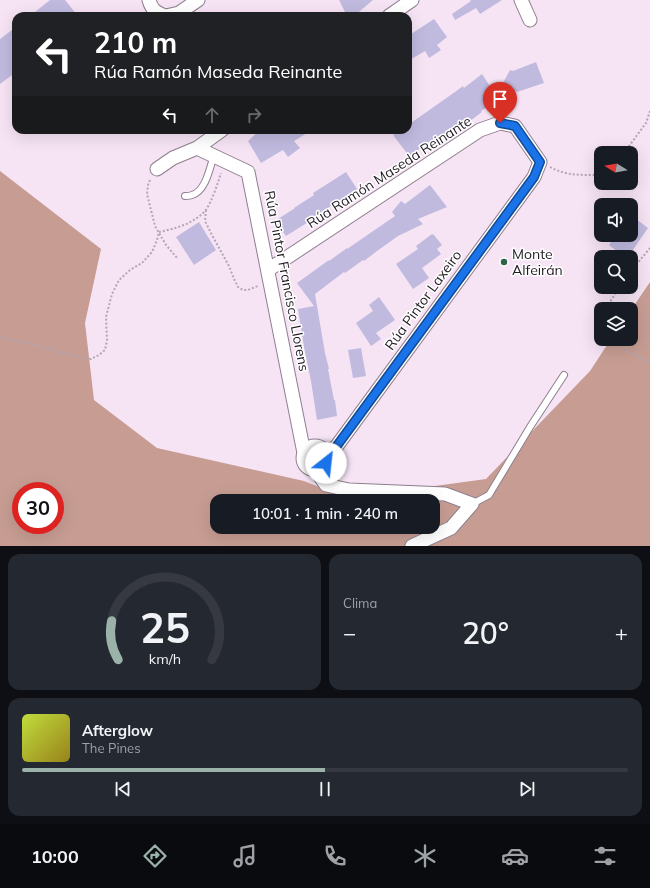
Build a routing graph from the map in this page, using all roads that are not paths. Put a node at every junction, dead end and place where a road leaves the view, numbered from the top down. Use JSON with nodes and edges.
{"nodes":[{"id":1,"x":149,"y":0,"type":"edge"},
{"id":2,"x":198,"y":0,"type":"edge"},
{"id":3,"x":412,"y":0,"type":"edge"},
{"id":4,"x":521,"y":0,"type":"edge"},
{"id":5,"x":156,"y":12,"type":"edge"},
{"id":6,"x":180,"y":12,"type":"edge"},
{"id":7,"x":395,"y":12,"type":"edge"},
{"id":8,"x":530,"y":20,"type":"dead end"},
{"id":9,"x":216,"y":134,"type":"edge"},
{"id":10,"x":197,"y":148,"type":"junction"},
{"id":11,"x":219,"y":158,"type":"junction"},
{"id":12,"x":540,"y":162,"type":"joint"},
{"id":13,"x":157,"y":169,"type":"road end"},
{"id":14,"x":185,"y":196,"type":"dead end"},
{"id":15,"x":268,"y":270,"type":"junction"},
{"id":16,"x":564,"y":375,"type":"dead end"},
{"id":17,"x":304,"y":453,"type":"junction"},
{"id":18,"x":326,"y":453,"type":"junction"},
{"id":19,"x":319,"y":469,"type":"junction"},
{"id":20,"x":472,"y":504,"type":"junction"},
{"id":21,"x":412,"y":546,"type":"edge"}],
"edges":[{"from":1,"to":5,"type":"street"},
{"from":2,"to":6,"type":"street"},
{"from":3,"to":7,"type":"street"},
{"from":4,"to":8,"type":"street"},
{"from":9,"to":10,"type":"street"},
{"from":10,"to":11,"type":"street","name":"Rúa Pintor Francisco Llorens"},
{"from":10,"to":13,"type":"street"},
{"from":11,"to":14,"type":"lane"},
{"from":11,"to":15,"type":"street","name":"Rúa Pintor Francisco Llorens"},
{"from":12,"to":15,"type":"street","name":"Rúa Ramón Maseda Reinante"},
{"from":12,"to":18,"type":"street","name":"Rúa Pintor Laxeiro"},
{"from":15,"to":17,"type":"street","name":"Rúa Pintor Francisco Llorens"},
{"from":16,"to":20,"type":"lane"},
{"from":17,"to":18,"type":"street"},
{"from":17,"to":19,"type":"street"},
{"from":18,"to":19,"type":"street"},
{"from":19,"to":20,"type":"street"},
{"from":20,"to":21,"type":"street"}]}
